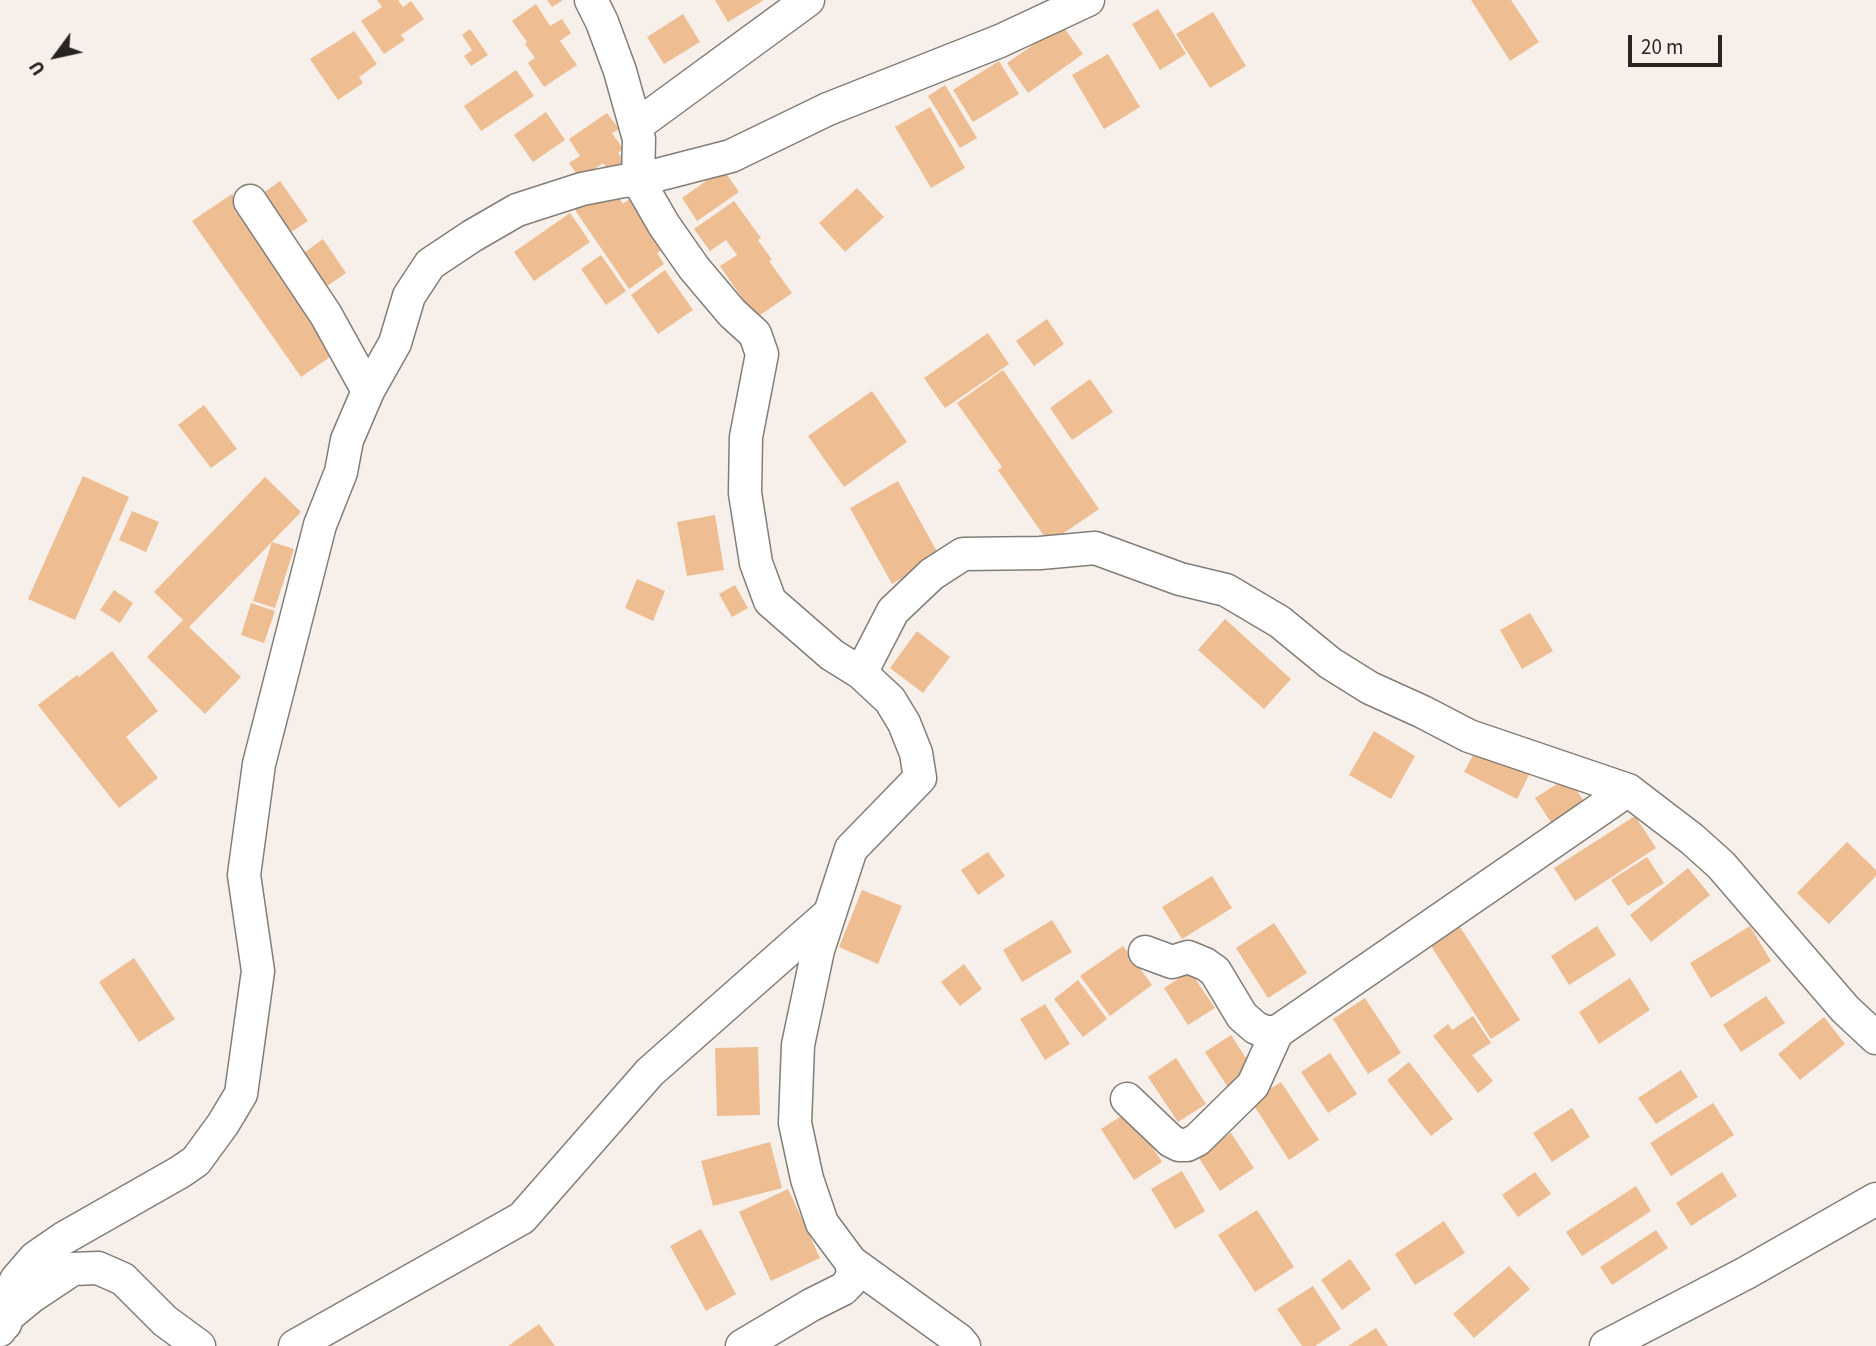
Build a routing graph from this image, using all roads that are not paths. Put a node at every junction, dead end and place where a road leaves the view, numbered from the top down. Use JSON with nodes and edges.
{"nodes":[{"id":1,"x":591,"y":0,"type":"edge"},
{"id":2,"x":808,"y":0,"type":"edge"},
{"id":3,"x":1088,"y":0,"type":"edge"},
{"id":4,"x":636,"y":126,"type":"junction"},
{"id":5,"x":638,"y":180,"type":"junction"},
{"id":6,"x":250,"y":201,"type":"dead end"},
{"id":7,"x":368,"y":391,"type":"junction"},
{"id":8,"x":861,"y":673,"type":"junction"},
{"id":9,"x":1629,"y":790,"type":"junction"},
{"id":10,"x":830,"y":912,"type":"junction"},
{"id":11,"x":1145,"y":952,"type":"dead end"},
{"id":12,"x":1277,"y":1032,"type":"junction"},
{"id":13,"x":1876,"y":1038,"type":"edge"},
{"id":14,"x":1126,"y":1099,"type":"dead end"},
{"id":15,"x":1876,"y":1199,"type":"edge"},
{"id":16,"x":851,"y":1262,"type":"junction"},
{"id":17,"x":0,"y":1330,"type":"edge"},
{"id":18,"x":0,"y":1339,"type":"edge"},
{"id":19,"x":199,"y":1346,"type":"edge"},
{"id":20,"x":295,"y":1346,"type":"edge"},
{"id":21,"x":742,"y":1346,"type":"edge"},
{"id":22,"x":964,"y":1346,"type":"edge"},
{"id":23,"x":1606,"y":1346,"type":"edge"}],
"edges":[{"from":1,"to":4,"type":"street"},
{"from":2,"to":4,"type":"street"},
{"from":3,"to":5,"type":"street"},
{"from":4,"to":5,"type":"street"},
{"from":5,"to":7,"type":"street"},
{"from":5,"to":8,"type":"street"},
{"from":6,"to":7,"type":"street"},
{"from":7,"to":17,"type":"street"},
{"from":8,"to":9,"type":"street"},
{"from":8,"to":10,"type":"street"},
{"from":9,"to":12,"type":"street"},
{"from":9,"to":13,"type":"street"},
{"from":10,"to":16,"type":"street"},
{"from":10,"to":20,"type":"street"},
{"from":11,"to":12,"type":"street"},
{"from":12,"to":14,"type":"street"},
{"from":15,"to":23,"type":"street"},
{"from":16,"to":21,"type":"street"},
{"from":16,"to":22,"type":"street"},
{"from":18,"to":19,"type":"street"}]}
